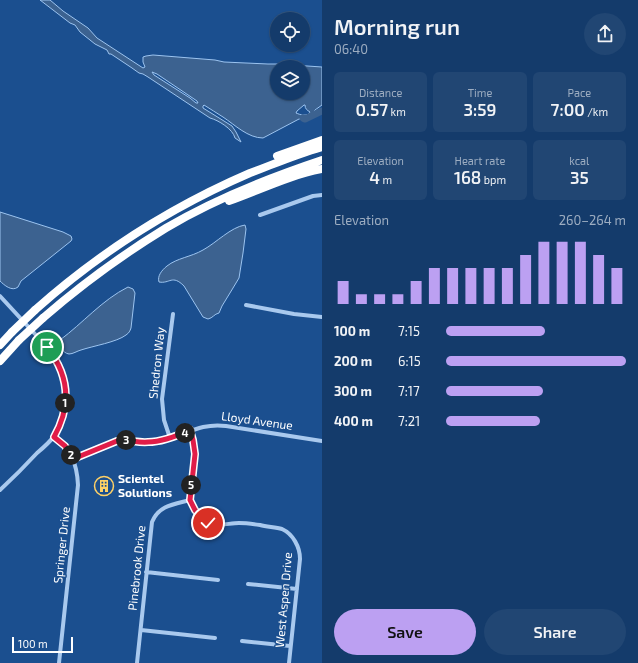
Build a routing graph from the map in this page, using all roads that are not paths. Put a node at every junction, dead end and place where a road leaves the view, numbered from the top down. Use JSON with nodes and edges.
{"nodes":[{"id":1,"x":322,"y":140,"type":"edge"},
{"id":2,"x":322,"y":147,"type":"edge"},
{"id":3,"x":322,"y":160,"type":"edge"},
{"id":4,"x":322,"y":169,"type":"edge"},
{"id":5,"x":222,"y":185,"type":"junction"},
{"id":6,"x":322,"y":195,"type":"edge"},
{"id":7,"x":200,"y":210,"type":"junction"},
{"id":8,"x":260,"y":216,"type":"dead end"},
{"id":9,"x":0,"y":296,"type":"edge"},
{"id":10,"x":246,"y":305,"type":"dead end"},
{"id":11,"x":173,"y":314,"type":"dead end"},
{"id":12,"x":322,"y":317,"type":"edge"},
{"id":13,"x":0,"y":345,"type":"edge"},
{"id":14,"x":0,"y":361,"type":"edge"},
{"id":15,"x":190,"y":430,"type":"junction"},
{"id":16,"x":54,"y":437,"type":"junction"},
{"id":17,"x":170,"y":438,"type":"junction"},
{"id":18,"x":322,"y":441,"type":"edge"},
{"id":19,"x":73,"y":459,"type":"junction"},
{"id":20,"x":0,"y":490,"type":"edge"},
{"id":21,"x":190,"y":500,"type":"junction"},
{"id":22,"x":146,"y":572,"type":"junction"},
{"id":23,"x":218,"y":580,"type":"dead end"},
{"id":24,"x":248,"y":584,"type":"dead end"},
{"id":25,"x":297,"y":589,"type":"junction"},
{"id":26,"x":141,"y":630,"type":"junction"},
{"id":27,"x":215,"y":638,"type":"dead end"},
{"id":28,"x":242,"y":641,"type":"dead end"},
{"id":29,"x":290,"y":646,"type":"junction"},
{"id":30,"x":59,"y":663,"type":"edge"},
{"id":31,"x":137,"y":663,"type":"edge"},
{"id":32,"x":289,"y":663,"type":"edge"}],
"edges":[{"from":1,"to":5,"type":"highway"},
{"from":2,"to":5,"type":"highway"},
{"from":3,"to":7,"type":"highway"},
{"from":4,"to":7,"type":"highway"},
{"from":5,"to":13,"type":"highway","bridge":true},
{"from":6,"to":8,"type":"street"},
{"from":7,"to":14,"type":"highway","bridge":true},
{"from":9,"to":16,"type":"street"},
{"from":10,"to":12,"type":"street"},
{"from":11,"to":17,"type":"street","name":"Shedron Way"},
{"from":15,"to":17,"type":"street","name":"Lloyd Avenue"},
{"from":15,"to":18,"type":"street","name":"Lloyd Avenue"},
{"from":15,"to":21,"type":"street"},
{"from":16,"to":19,"type":"street","name":"Springer Drive"},
{"from":16,"to":20,"type":"street"},
{"from":17,"to":19,"type":"street","name":"Lloyd Avenue"},
{"from":19,"to":30,"type":"street","name":"Springer Drive"},
{"from":21,"to":22,"type":"street","name":"Pinebrook Drive"},
{"from":21,"to":25,"type":"street","name":"West Aspen Drive"},
{"from":22,"to":23,"type":"street"},
{"from":22,"to":26,"type":"street","name":"Pinebrook Drive"},
{"from":24,"to":25,"type":"street"},
{"from":25,"to":29,"type":"street","name":"West Aspen Drive"},
{"from":26,"to":27,"type":"street"},
{"from":26,"to":31,"type":"street","name":"Pinebrook Drive"},
{"from":28,"to":29,"type":"street"},
{"from":29,"to":32,"type":"street","name":"West Aspen Drive"}]}
